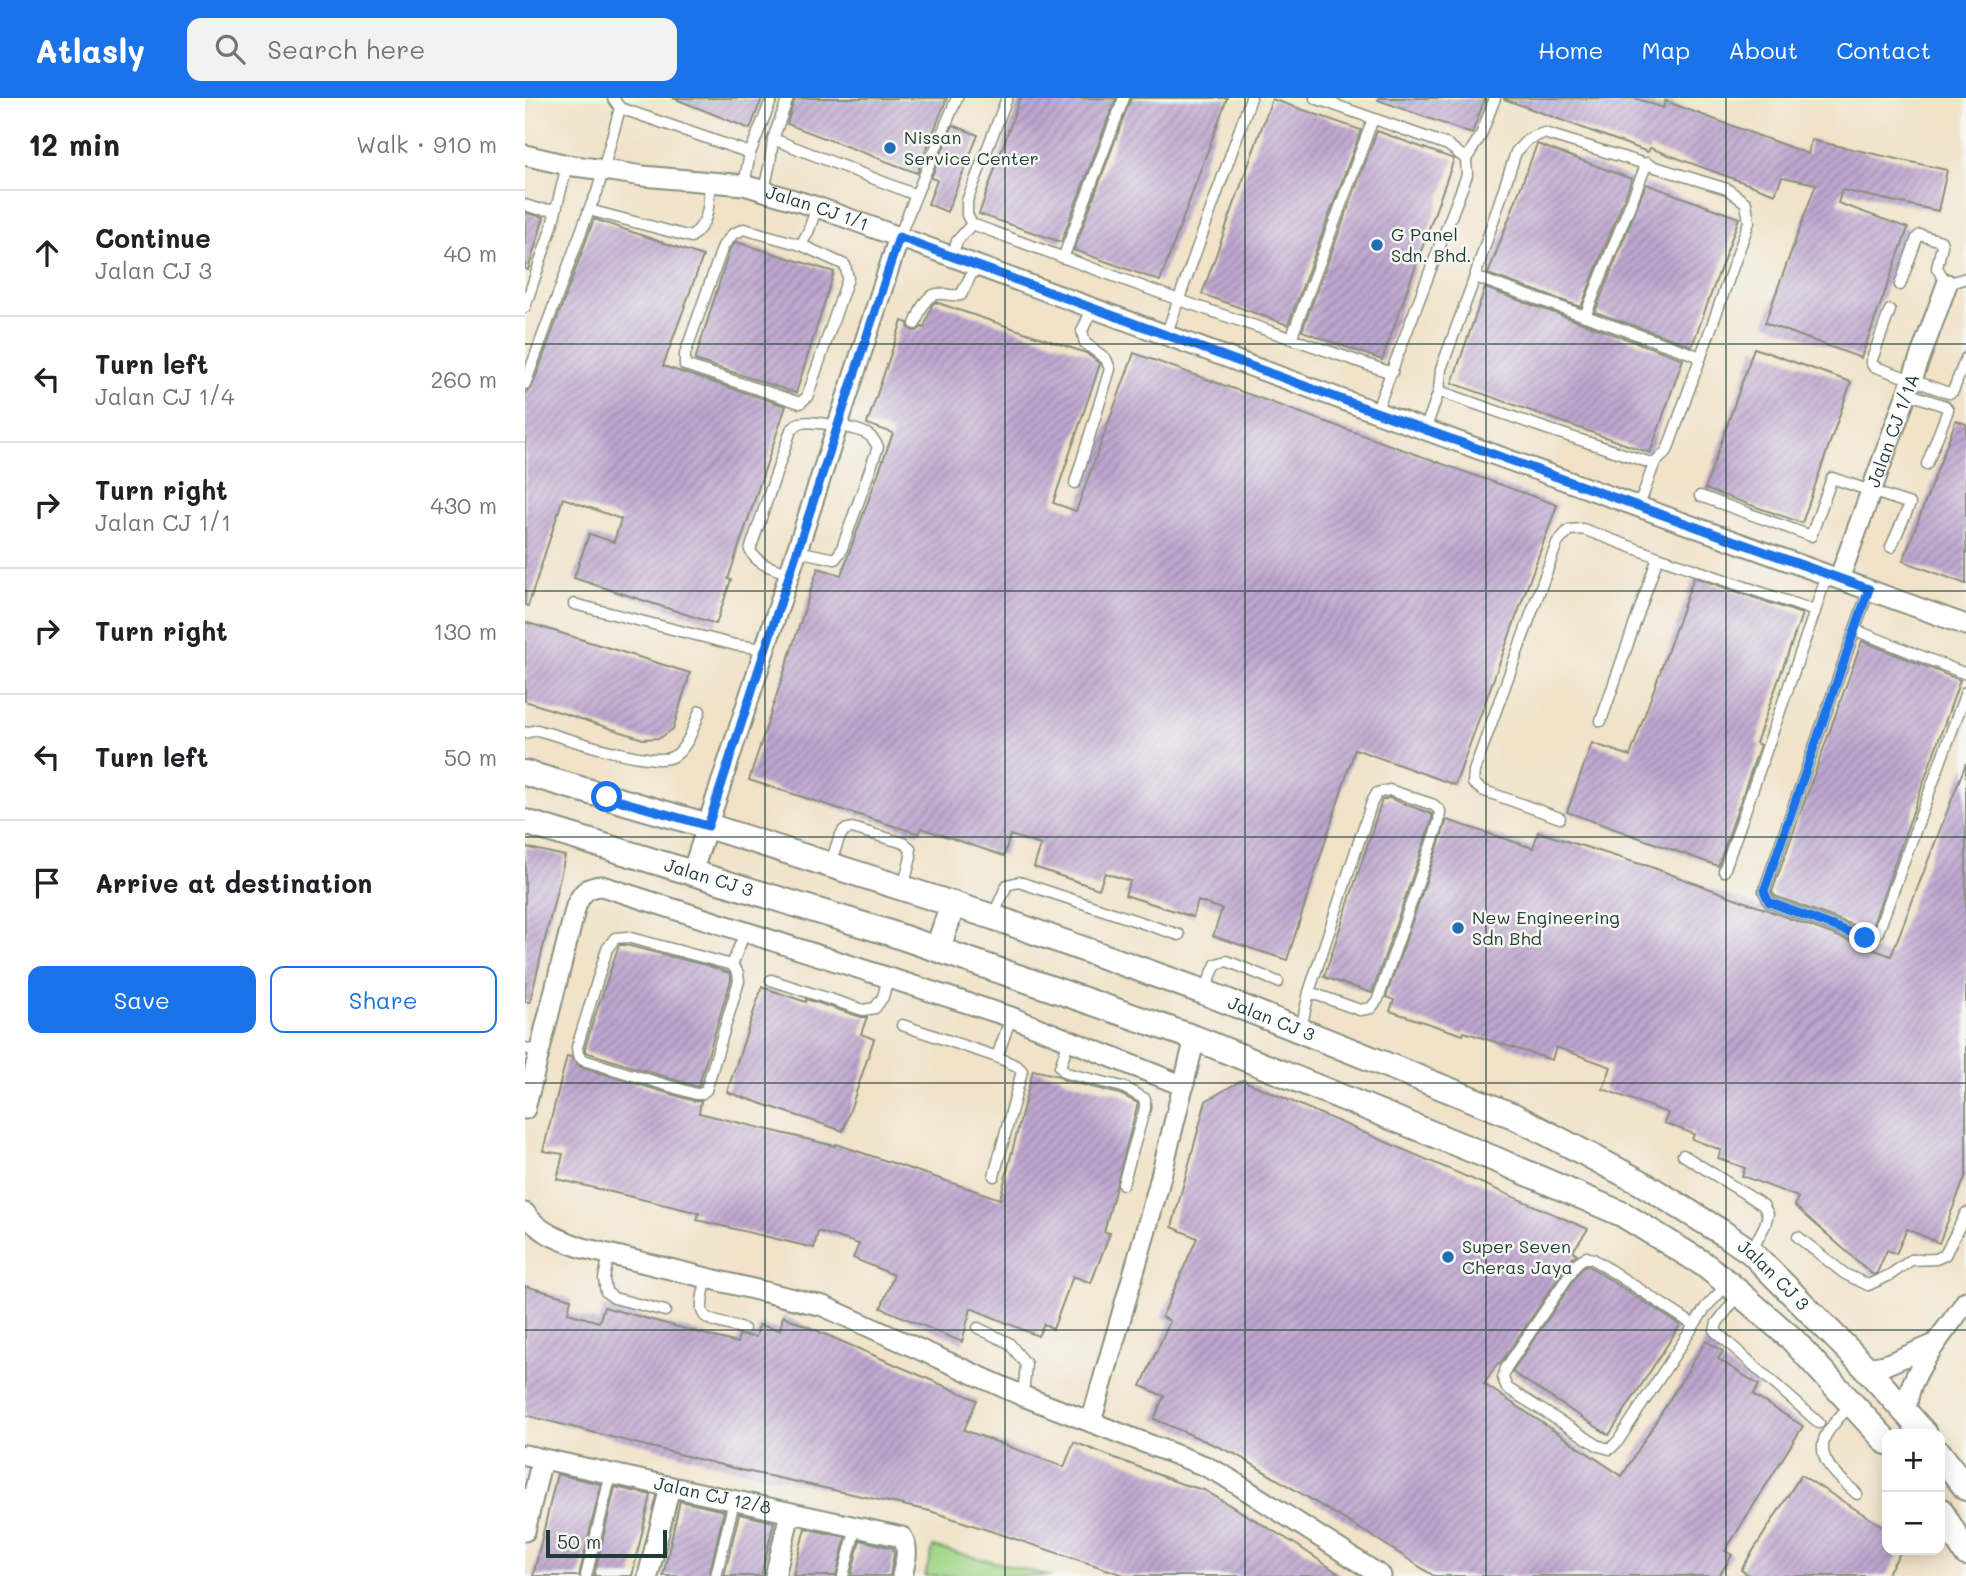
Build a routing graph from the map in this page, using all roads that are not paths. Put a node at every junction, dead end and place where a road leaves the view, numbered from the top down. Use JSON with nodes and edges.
{"nodes":[{"id":1,"x":613,"y":98,"type":"edge"},
{"id":2,"x":772,"y":98,"type":"edge"},
{"id":3,"x":788,"y":98,"type":"edge"},
{"id":4,"x":957,"y":98,"type":"edge"},
{"id":5,"x":1007,"y":98,"type":"edge"},
{"id":6,"x":1125,"y":98,"type":"edge"},
{"id":7,"x":1251,"y":98,"type":"edge"},
{"id":8,"x":1315,"y":98,"type":"edge"},
{"id":9,"x":1495,"y":98,"type":"edge"},
{"id":10,"x":620,"y":108,"type":"junction"},
{"id":11,"x":1373,"y":119,"type":"junction"},
{"id":12,"x":773,"y":139,"type":"junction"},
{"id":13,"x":750,"y":153,"type":"junction"},
{"id":14,"x":525,"y":155,"type":"edge"},
{"id":15,"x":1466,"y":159,"type":"junction"},
{"id":16,"x":1647,"y":163,"type":"junction"},
{"id":17,"x":567,"y":165,"type":"junction"},
{"id":18,"x":603,"y":170,"type":"junction"},
{"id":19,"x":710,"y":182,"type":"junction"},
{"id":20,"x":754,"y":187,"type":"junction"},
{"id":21,"x":916,"y":195,"type":"junction"},
{"id":22,"x":525,"y":205,"type":"edge"},
{"id":23,"x":817,"y":207,"type":"junction"},
{"id":24,"x":555,"y":210,"type":"junction"},
{"id":25,"x":589,"y":210,"type":"junction"},
{"id":26,"x":972,"y":224,"type":"junction"},
{"id":27,"x":899,"y":237,"type":"junction"},
{"id":28,"x":801,"y":245,"type":"junction"},
{"id":29,"x":951,"y":256,"type":"junction"},
{"id":30,"x":1063,"y":258,"type":"junction"},
{"id":31,"x":976,"y":265,"type":"junction"},
{"id":32,"x":1475,"y":277,"type":"junction"},
{"id":33,"x":1966,"y":278,"type":"edge"},
{"id":34,"x":1947,"y":284,"type":"junction"},
{"id":35,"x":1900,"y":285,"type":"dead end"},
{"id":36,"x":1179,"y":300,"type":"junction"},
{"id":37,"x":525,"y":307,"type":"edge"},
{"id":38,"x":1092,"y":309,"type":"junction"},
{"id":39,"x":1890,"y":310,"type":"dead end"},
{"id":40,"x":1585,"y":316,"type":"junction"},
{"id":41,"x":915,"y":324,"type":"dead end"},
{"id":42,"x":1166,"y":335,"type":"junction"},
{"id":43,"x":1291,"y":339,"type":"junction"},
{"id":44,"x":1701,"y":357,"type":"junction"},
{"id":45,"x":1966,"y":358,"type":"edge"},
{"id":46,"x":1392,"y":373,"type":"junction"},
{"id":47,"x":525,"y":384,"type":"edge"},
{"id":48,"x":1910,"y":386,"type":"junction"},
{"id":49,"x":1439,"y":391,"type":"junction"},
{"id":50,"x":1376,"y":412,"type":"junction"},
{"id":51,"x":838,"y":425,"type":"junction"},
{"id":52,"x":1425,"y":429,"type":"junction"},
{"id":53,"x":1654,"y":464,"type":"junction"},
{"id":54,"x":1927,"y":464,"type":"dead end"},
{"id":55,"x":1075,"y":483,"type":"dead end"},
{"id":56,"x":1871,"y":492,"type":"junction"},
{"id":57,"x":1700,"y":496,"type":"dead end"},
{"id":58,"x":1639,"y":506,"type":"junction"},
{"id":59,"x":1891,"y":547,"type":"dead end"},
{"id":60,"x":797,"y":551,"type":"junction"},
{"id":61,"x":1658,"y":557,"type":"junction"},
{"id":62,"x":790,"y":573,"type":"junction"},
{"id":63,"x":1833,"y":577,"type":"junction"},
{"id":64,"x":1869,"y":589,"type":"junction"},
{"id":65,"x":573,"y":604,"type":"dead end"},
{"id":66,"x":1815,"y":611,"type":"junction"},
{"id":67,"x":1966,"y":625,"type":"edge"},
{"id":68,"x":1855,"y":630,"type":"junction"},
{"id":69,"x":765,"y":649,"type":"junction"},
{"id":70,"x":1966,"y":674,"type":"edge"},
{"id":71,"x":1966,"y":692,"type":"edge"},
{"id":72,"x":700,"y":711,"type":"dead end"},
{"id":73,"x":1601,"y":721,"type":"dead end"},
{"id":74,"x":525,"y":733,"type":"edge"},
{"id":75,"x":525,"y":773,"type":"edge"},
{"id":76,"x":1560,"y":818,"type":"dead end"},
{"id":77,"x":525,"y":822,"type":"edge"},
{"id":78,"x":708,"y":826,"type":"junction"},
{"id":79,"x":830,"y":865,"type":"junction"},
{"id":80,"x":1724,"y":871,"type":"dead end"},
{"id":81,"x":692,"y":873,"type":"junction"},
{"id":82,"x":903,"y":888,"type":"junction"},
{"id":83,"x":953,"y":904,"type":"junction"},
{"id":84,"x":993,"y":917,"type":"junction"},
{"id":85,"x":745,"y":932,"type":"junction"},
{"id":86,"x":1179,"y":934,"type":"dead end"},
{"id":87,"x":938,"y":948,"type":"junction"},
{"id":88,"x":733,"y":965,"type":"junction"},
{"id":89,"x":888,"y":976,"type":"junction"},
{"id":90,"x":771,"y":980,"type":"dead end"},
{"id":91,"x":1278,"y":982,"type":"dead end"},
{"id":92,"x":1204,"y":992,"type":"junction"},
{"id":93,"x":1309,"y":992,"type":"junction"},
{"id":94,"x":1011,"y":1017,"type":"junction"},
{"id":95,"x":902,"y":1025,"type":"dead end"},
{"id":96,"x":1301,"y":1032,"type":"junction"},
{"id":97,"x":1195,"y":1038,"type":"junction"},
{"id":98,"x":1069,"y":1040,"type":"junction"},
{"id":99,"x":532,"y":1050,"type":"edge"},
{"id":100,"x":997,"y":1057,"type":"junction"},
{"id":101,"x":1184,"y":1086,"type":"junction"},
{"id":102,"x":525,"y":1109,"type":"edge"},
{"id":103,"x":1683,"y":1155,"type":"dead end"},
{"id":104,"x":994,"y":1176,"type":"dead end"},
{"id":105,"x":1123,"y":1184,"type":"dead end"},
{"id":106,"x":525,"y":1213,"type":"edge"},
{"id":107,"x":1966,"y":1213,"type":"edge"},
{"id":108,"x":1798,"y":1237,"type":"dead end"},
{"id":109,"x":1751,"y":1252,"type":"junction"},
{"id":110,"x":610,"y":1254,"type":"junction"},
{"id":111,"x":707,"y":1278,"type":"junction"},
{"id":112,"x":1734,"y":1289,"type":"junction"},
{"id":113,"x":1966,"y":1301,"type":"edge"},
{"id":114,"x":665,"y":1311,"type":"dead end"},
{"id":115,"x":1694,"y":1325,"type":"junction"},
{"id":116,"x":978,"y":1328,"type":"dead end"},
{"id":117,"x":744,"y":1329,"type":"dead end"},
{"id":118,"x":1935,"y":1344,"type":"junction"},
{"id":119,"x":1866,"y":1368,"type":"junction"},
{"id":120,"x":1023,"y":1396,"type":"junction"},
{"id":121,"x":1852,"y":1402,"type":"junction"},
{"id":122,"x":1905,"y":1412,"type":"junction"},
{"id":123,"x":1091,"y":1422,"type":"junction"},
{"id":124,"x":1819,"y":1423,"type":"dead end"},
{"id":125,"x":1920,"y":1429,"type":"edge"},
{"id":126,"x":1882,"y":1436,"type":"edge"},
{"id":127,"x":534,"y":1457,"type":"edge"},
{"id":128,"x":1945,"y":1461,"type":"edge"},
{"id":129,"x":611,"y":1474,"type":"junction"},
{"id":130,"x":670,"y":1487,"type":"junction"},
{"id":131,"x":1966,"y":1488,"type":"edge"},
{"id":132,"x":1857,"y":1494,"type":"dead end"},
{"id":133,"x":734,"y":1501,"type":"junction"},
{"id":134,"x":790,"y":1513,"type":"junction"},
{"id":135,"x":1945,"y":1518,"type":"edge"},
{"id":136,"x":856,"y":1527,"type":"junction"},
{"id":137,"x":525,"y":1531,"type":"edge"},
{"id":138,"x":1965,"y":1552,"type":"edge"},
{"id":139,"x":586,"y":1576,"type":"edge"},
{"id":140,"x":648,"y":1576,"type":"edge"},
{"id":141,"x":716,"y":1576,"type":"edge"},
{"id":142,"x":775,"y":1576,"type":"edge"},
{"id":143,"x":843,"y":1576,"type":"edge"},
{"id":144,"x":902,"y":1576,"type":"edge"},
{"id":145,"x":1381,"y":1576,"type":"edge"},
{"id":146,"x":1963,"y":1576,"type":"edge"}],
"edges":[{"from":1,"to":10,"type":"lane"},
{"from":2,"to":13,"type":"lane"},
{"from":3,"to":12,"type":"lane"},
{"from":4,"to":21,"type":"lane"},
{"from":5,"to":26,"type":"lane"},
{"from":6,"to":30,"type":"lane"},
{"from":7,"to":36,"type":"lane"},
{"from":8,"to":11,"type":"lane"},
{"from":9,"to":15,"type":"lane"},
{"from":10,"to":13,"type":"lane"},
{"from":10,"to":18,"type":"lane"},
{"from":11,"to":15,"type":"lane"},
{"from":11,"to":43,"type":"lane"},
{"from":12,"to":20,"type":"lane"},
{"from":12,"to":21,"type":"lane"},
{"from":13,"to":20,"type":"lane"},
{"from":14,"to":17,"type":"street","name":"Jalan CJ 1/1"},
{"from":15,"to":46,"type":"lane"},
{"from":16,"to":32,"type":"lane"},
{"from":16,"to":40,"type":"lane"},
{"from":16,"to":44,"type":"lane"},
{"from":17,"to":18,"type":"street","name":"Jalan CJ 1/1"},
{"from":17,"to":24,"type":"lane"},
{"from":18,"to":19,"type":"street","name":"Jalan CJ 1/1"},
{"from":18,"to":25,"type":"lane"},
{"from":19,"to":20,"type":"street","name":"Jalan CJ 1/1"},
{"from":19,"to":25,"type":"lane"},
{"from":20,"to":23,"type":"street","name":"Jalan CJ 1/1"},
{"from":21,"to":27,"type":"lane"},
{"from":22,"to":24,"type":"lane"},
{"from":23,"to":27,"type":"street","name":"Jalan CJ 1/1"},
{"from":23,"to":28,"type":"lane"},
{"from":24,"to":37,"type":"lane"},
{"from":25,"to":47,"type":"lane"},
{"from":26,"to":29,"type":"lane"},
{"from":26,"to":30,"type":"lane"},
{"from":27,"to":29,"type":"street","name":"Jalan CJ 1/1"},
{"from":27,"to":51,"type":"street"},
{"from":28,"to":28,"type":"lane"},
{"from":29,"to":31,"type":"street","name":"Jalan CJ 1/1"},
{"from":30,"to":36,"type":"lane"},
{"from":31,"to":38,"type":"street","name":"Jalan CJ 1/1"},
{"from":31,"to":41,"type":"lane"},
{"from":32,"to":40,"type":"lane"},
{"from":32,"to":49,"type":"lane"},
{"from":33,"to":34,"type":"lane"},
{"from":34,"to":35,"type":"lane"},
{"from":34,"to":48,"type":"street","name":"Jalan CJ 1/1A"},
{"from":36,"to":42,"type":"lane"},
{"from":36,"to":43,"type":"lane"},
{"from":38,"to":42,"type":"street","name":"Jalan CJ 1/1"},
{"from":38,"to":55,"type":"lane"},
{"from":39,"to":48,"type":"lane"},
{"from":40,"to":44,"type":"lane"},
{"from":42,"to":50,"type":"street","name":"Jalan CJ 1/1"},
{"from":43,"to":46,"type":"lane"},
{"from":44,"to":53,"type":"lane"},
{"from":45,"to":48,"type":"lane"},
{"from":46,"to":50,"type":"lane"},
{"from":48,"to":54,"type":"lane"},
{"from":48,"to":56,"type":"street","name":"Jalan CJ 1/1A"},
{"from":49,"to":52,"type":"lane"},
{"from":49,"to":53,"type":"lane"},
{"from":50,"to":52,"type":"street","name":"Jalan CJ 1/1"},
{"from":51,"to":60,"type":"street"},
{"from":51,"to":60,"type":"lane"},
{"from":51,"to":62,"type":"lane"},
{"from":52,"to":58,"type":"street","name":"Jalan CJ 1/1"},
{"from":53,"to":58,"type":"lane"},
{"from":56,"to":57,"type":"lane"},
{"from":56,"to":59,"type":"lane"},
{"from":56,"to":63,"type":"street","name":"Jalan CJ 1/1A"},
{"from":58,"to":63,"type":"street","name":"Jalan CJ 1/1"},
{"from":60,"to":62,"type":"street"},
{"from":61,"to":66,"type":"lane"},
{"from":61,"to":73,"type":"lane"},
{"from":61,"to":76,"type":"lane"},
{"from":62,"to":69,"type":"street"},
{"from":63,"to":64,"type":"street","name":"Jalan CJ 1/1"},
{"from":63,"to":66,"type":"lane"},
{"from":64,"to":67,"type":"street","name":"Jalan CJ 1/1"},
{"from":64,"to":68,"type":"lane"},
{"from":65,"to":69,"type":"lane"},
{"from":66,"to":80,"type":"lane"},
{"from":68,"to":70,"type":"lane"},
{"from":68,"to":71,"type":"lane"},
{"from":69,"to":78,"type":"street"},
{"from":72,"to":74,"type":"lane"},
{"from":75,"to":78,"type":"street","name":"Jalan CJ 3"},
{"from":77,"to":81,"type":"street","name":"Jalan CJ 3"},
{"from":78,"to":79,"type":"street","name":"Jalan CJ 3"},
{"from":78,"to":81,"type":"street"},
{"from":79,"to":82,"type":"street","name":"Jalan CJ 3"},
{"from":79,"to":82,"type":"lane"},
{"from":81,"to":87,"type":"street","name":"Jalan CJ 3"},
{"from":82,"to":83,"type":"street","name":"Jalan CJ 3"},
{"from":83,"to":84,"type":"street","name":"Jalan CJ 3"},
{"from":83,"to":87,"type":"street"},
{"from":84,"to":86,"type":"lane"},
{"from":84,"to":92,"type":"street","name":"Jalan CJ 3"},
{"from":85,"to":88,"type":"lane"},
{"from":85,"to":89,"type":"street"},
{"from":85,"to":99,"type":"street"},
{"from":87,"to":97,"type":"street","name":"Jalan CJ 3"},
{"from":88,"to":88,"type":"lane"},
{"from":89,"to":90,"type":"lane"},
{"from":89,"to":94,"type":"street"},
{"from":91,"to":92,"type":"lane"},
{"from":92,"to":96,"type":"street","name":"Jalan CJ 3"},
{"from":93,"to":93,"type":"lane"},
{"from":93,"to":96,"type":"lane"},
{"from":94,"to":98,"type":"street"},
{"from":94,"to":100,"type":"lane"},
{"from":95,"to":100,"type":"lane"},
{"from":96,"to":109,"type":"street","name":"Jalan CJ 3"},
{"from":97,"to":101,"type":"street"},
{"from":97,"to":112,"type":"street","name":"Jalan CJ 3"},
{"from":98,"to":101,"type":"street"},
{"from":98,"to":105,"type":"lane"},
{"from":99,"to":102,"type":"street"},
{"from":100,"to":104,"type":"lane"},
{"from":101,"to":123,"type":"street"},
{"from":103,"to":109,"type":"lane"},
{"from":106,"to":110,"type":"street"},
{"from":107,"to":108,"type":"lane"},
{"from":109,"to":119,"type":"street","name":"Jalan CJ 3"},
{"from":110,"to":111,"type":"street"},
{"from":110,"to":114,"type":"lane"},
{"from":111,"to":117,"type":"lane"},
{"from":111,"to":120,"type":"street"},
{"from":112,"to":115,"type":"lane"},
{"from":112,"to":121,"type":"street","name":"Jalan CJ 3"},
{"from":112,"to":124,"type":"lane"},
{"from":113,"to":118,"type":"street"},
{"from":115,"to":115,"type":"lane"},
{"from":116,"to":120,"type":"lane"},
{"from":118,"to":119,"type":"street"},
{"from":118,"to":122,"type":"street"},
{"from":119,"to":122,"type":"street","name":"Jalan CJ 3"},
{"from":120,"to":123,"type":"street"},
{"from":121,"to":126,"type":"street","name":"Jalan CJ 3"},
{"from":121,"to":132,"type":"lane"},
{"from":122,"to":125,"type":"street","name":"Jalan CJ 3"},
{"from":123,"to":145,"type":"street"},
{"from":127,"to":129,"type":"street","name":"Jalan CJ 12/8"},
{"from":127,"to":137,"type":"street"},
{"from":128,"to":131,"type":"street"},
{"from":129,"to":130,"type":"street","name":"Jalan CJ 12/8"},
{"from":129,"to":139,"type":"lane"},
{"from":130,"to":133,"type":"street","name":"Jalan CJ 12/8"},
{"from":130,"to":140,"type":"street"},
{"from":133,"to":134,"type":"street","name":"Jalan CJ 12/8"},
{"from":133,"to":141,"type":"lane"},
{"from":134,"to":136,"type":"street","name":"Jalan CJ 12/8"},
{"from":134,"to":142,"type":"street"},
{"from":135,"to":138,"type":"street"},
{"from":136,"to":143,"type":"lane"},
{"from":136,"to":144,"type":"street","name":"Jalan CJ 12/8"},
{"from":138,"to":146,"type":"street"}]}
